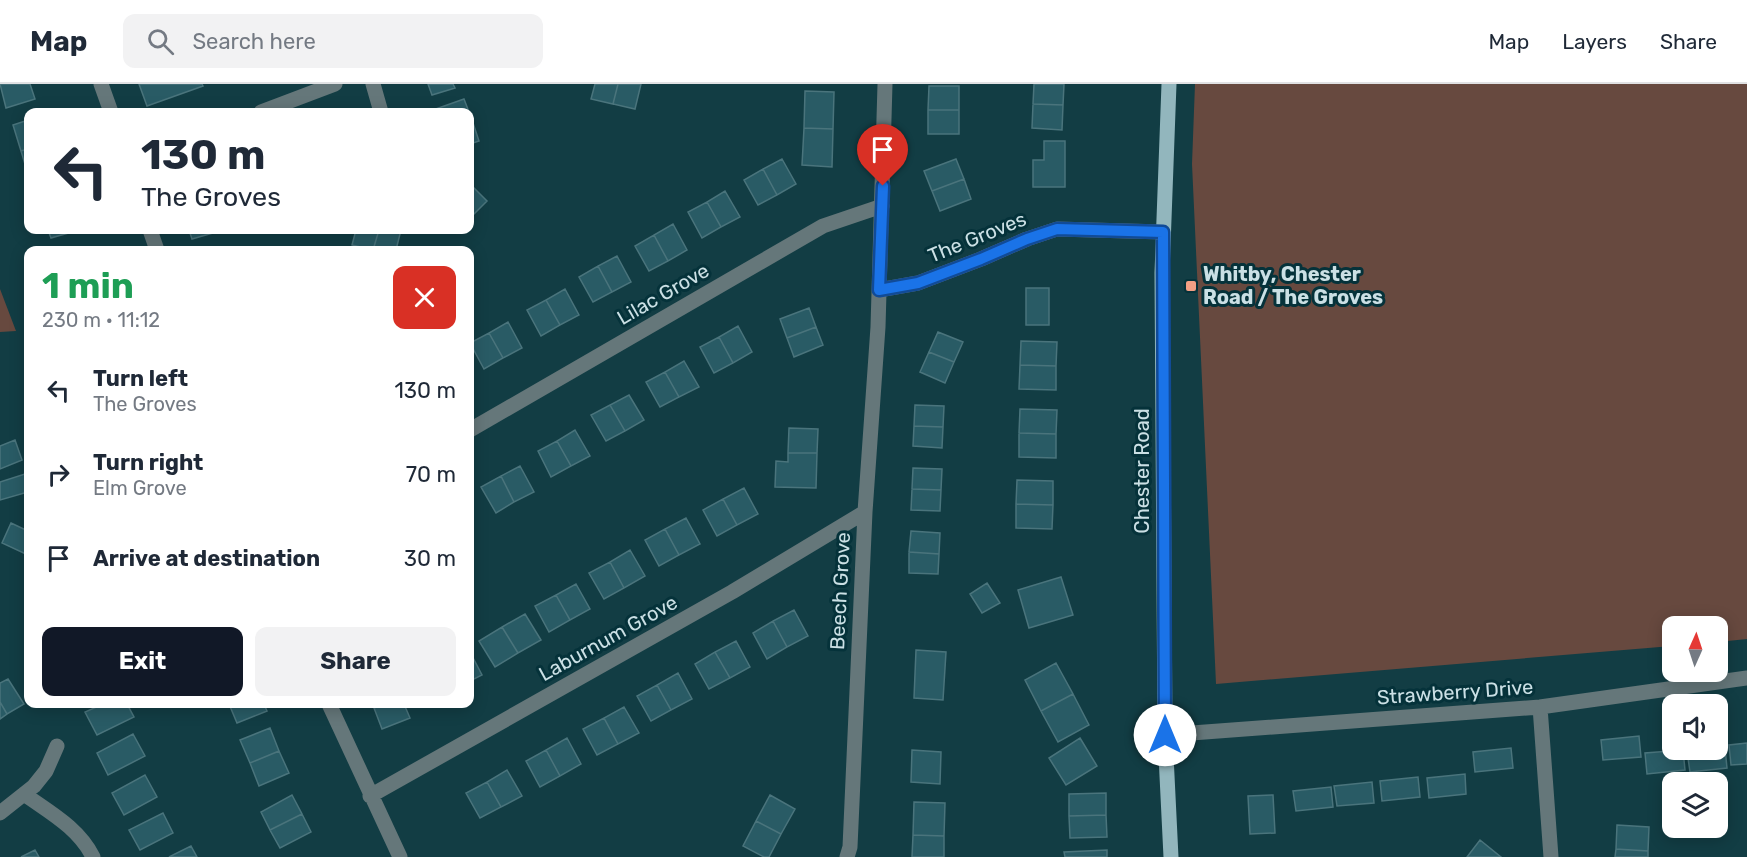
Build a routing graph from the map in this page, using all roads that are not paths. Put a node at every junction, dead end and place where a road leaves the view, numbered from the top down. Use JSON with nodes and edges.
{"nodes":[{"id":1,"x":101,"y":84,"type":"edge"},
{"id":2,"x":335,"y":84,"type":"edge"},
{"id":3,"x":373,"y":84,"type":"edge"},
{"id":4,"x":885,"y":84,"type":"edge"},
{"id":5,"x":1168,"y":84,"type":"edge"},
{"id":6,"x":110,"y":108,"type":"edge"},
{"id":7,"x":272,"y":108,"type":"edge"},
{"id":8,"x":380,"y":108,"type":"edge"},
{"id":9,"x":882,"y":206,"type":"junction"},
{"id":10,"x":1163,"y":232,"type":"junction"},
{"id":11,"x":879,"y":290,"type":"junction"},
{"id":12,"x":474,"y":428,"type":"edge"},
{"id":13,"x":865,"y":512,"type":"junction"},
{"id":14,"x":1747,"y":678,"type":"edge"},
{"id":15,"x":1540,"y":707,"type":"junction"},
{"id":16,"x":331,"y":708,"type":"edge"},
{"id":17,"x":1165,"y":735,"type":"junction"},
{"id":18,"x":57,"y":747,"type":"dead end"},
{"id":19,"x":24,"y":794,"type":"junction"},
{"id":20,"x":370,"y":796,"type":"junction"},
{"id":21,"x":0,"y":813,"type":"edge"},
{"id":22,"x":93,"y":857,"type":"edge"},
{"id":23,"x":400,"y":857,"type":"edge"},
{"id":24,"x":847,"y":857,"type":"edge"},
{"id":25,"x":1171,"y":857,"type":"edge"},
{"id":26,"x":1551,"y":857,"type":"edge"}],
"edges":[{"from":1,"to":6,"type":"street"},
{"from":2,"to":7,"type":"street"},
{"from":3,"to":8,"type":"street"},
{"from":4,"to":9,"type":"street","name":"Beech Grove"},
{"from":5,"to":10,"type":"main road","name":"Chester Road"},
{"from":9,"to":11,"type":"street","name":"Beech Grove"},
{"from":9,"to":12,"type":"street","name":"Lilac Grove"},
{"from":10,"to":11,"type":"street","name":"The Groves"},
{"from":10,"to":17,"type":"main road","name":"Chester Road"},
{"from":11,"to":13,"type":"street","name":"Beech Grove"},
{"from":13,"to":20,"type":"street","name":"Laburnum Grove"},
{"from":13,"to":24,"type":"street","name":"Beech Grove"},
{"from":14,"to":15,"type":"street","name":"Strawberry Drive"},
{"from":15,"to":17,"type":"street","name":"Strawberry Drive"},
{"from":15,"to":26,"type":"street"},
{"from":16,"to":20,"type":"street"},
{"from":17,"to":25,"type":"main road","name":"Chester Road"},
{"from":18,"to":19,"type":"street"},
{"from":19,"to":21,"type":"street"},
{"from":19,"to":22,"type":"street"},
{"from":20,"to":23,"type":"street"}]}
